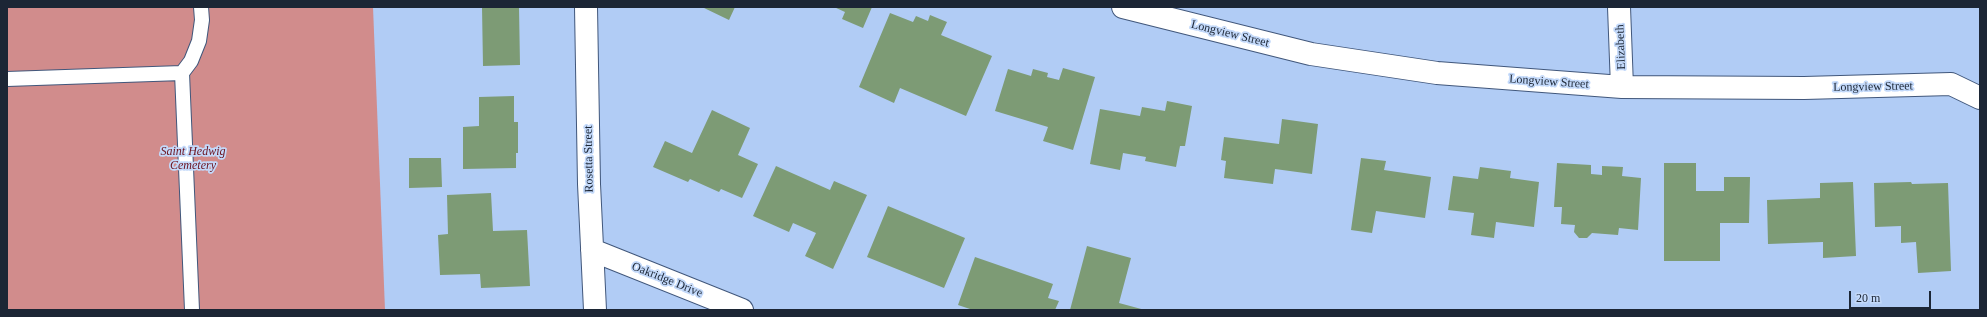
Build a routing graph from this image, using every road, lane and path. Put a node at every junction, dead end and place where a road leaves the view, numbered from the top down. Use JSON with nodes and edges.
{"nodes":[{"id":1,"x":201,"y":7,"type":"edge"},
{"id":2,"x":586,"y":7,"type":"edge"},
{"id":3,"x":1123,"y":7,"type":"edge"},
{"id":4,"x":1619,"y":7,"type":"edge"},
{"id":5,"x":182,"y":73,"type":"junction"},
{"id":6,"x":7,"y":79,"type":"edge"},
{"id":7,"x":1622,"y":88,"type":"junction"},
{"id":8,"x":1980,"y":98,"type":"edge"},
{"id":9,"x":592,"y":250,"type":"junction"},
{"id":10,"x":192,"y":310,"type":"edge"},
{"id":11,"x":595,"y":310,"type":"edge"},
{"id":12,"x":742,"y":310,"type":"edge"}],
"edges":[{"from":1,"to":5,"type":"lane"},
{"from":2,"to":9,"type":"street","name":"Rosetta Street"},
{"from":3,"to":7,"type":"street","name":"Longview Street"},
{"from":4,"to":7,"type":"street","name":"Elizabeth"},
{"from":5,"to":6,"type":"lane"},
{"from":5,"to":10,"type":"lane"},
{"from":7,"to":8,"type":"street","name":"Longview Street"},
{"from":9,"to":11,"type":"street","name":"Rosetta Street"},
{"from":9,"to":12,"type":"street","name":"Oakridge Drive"}]}
